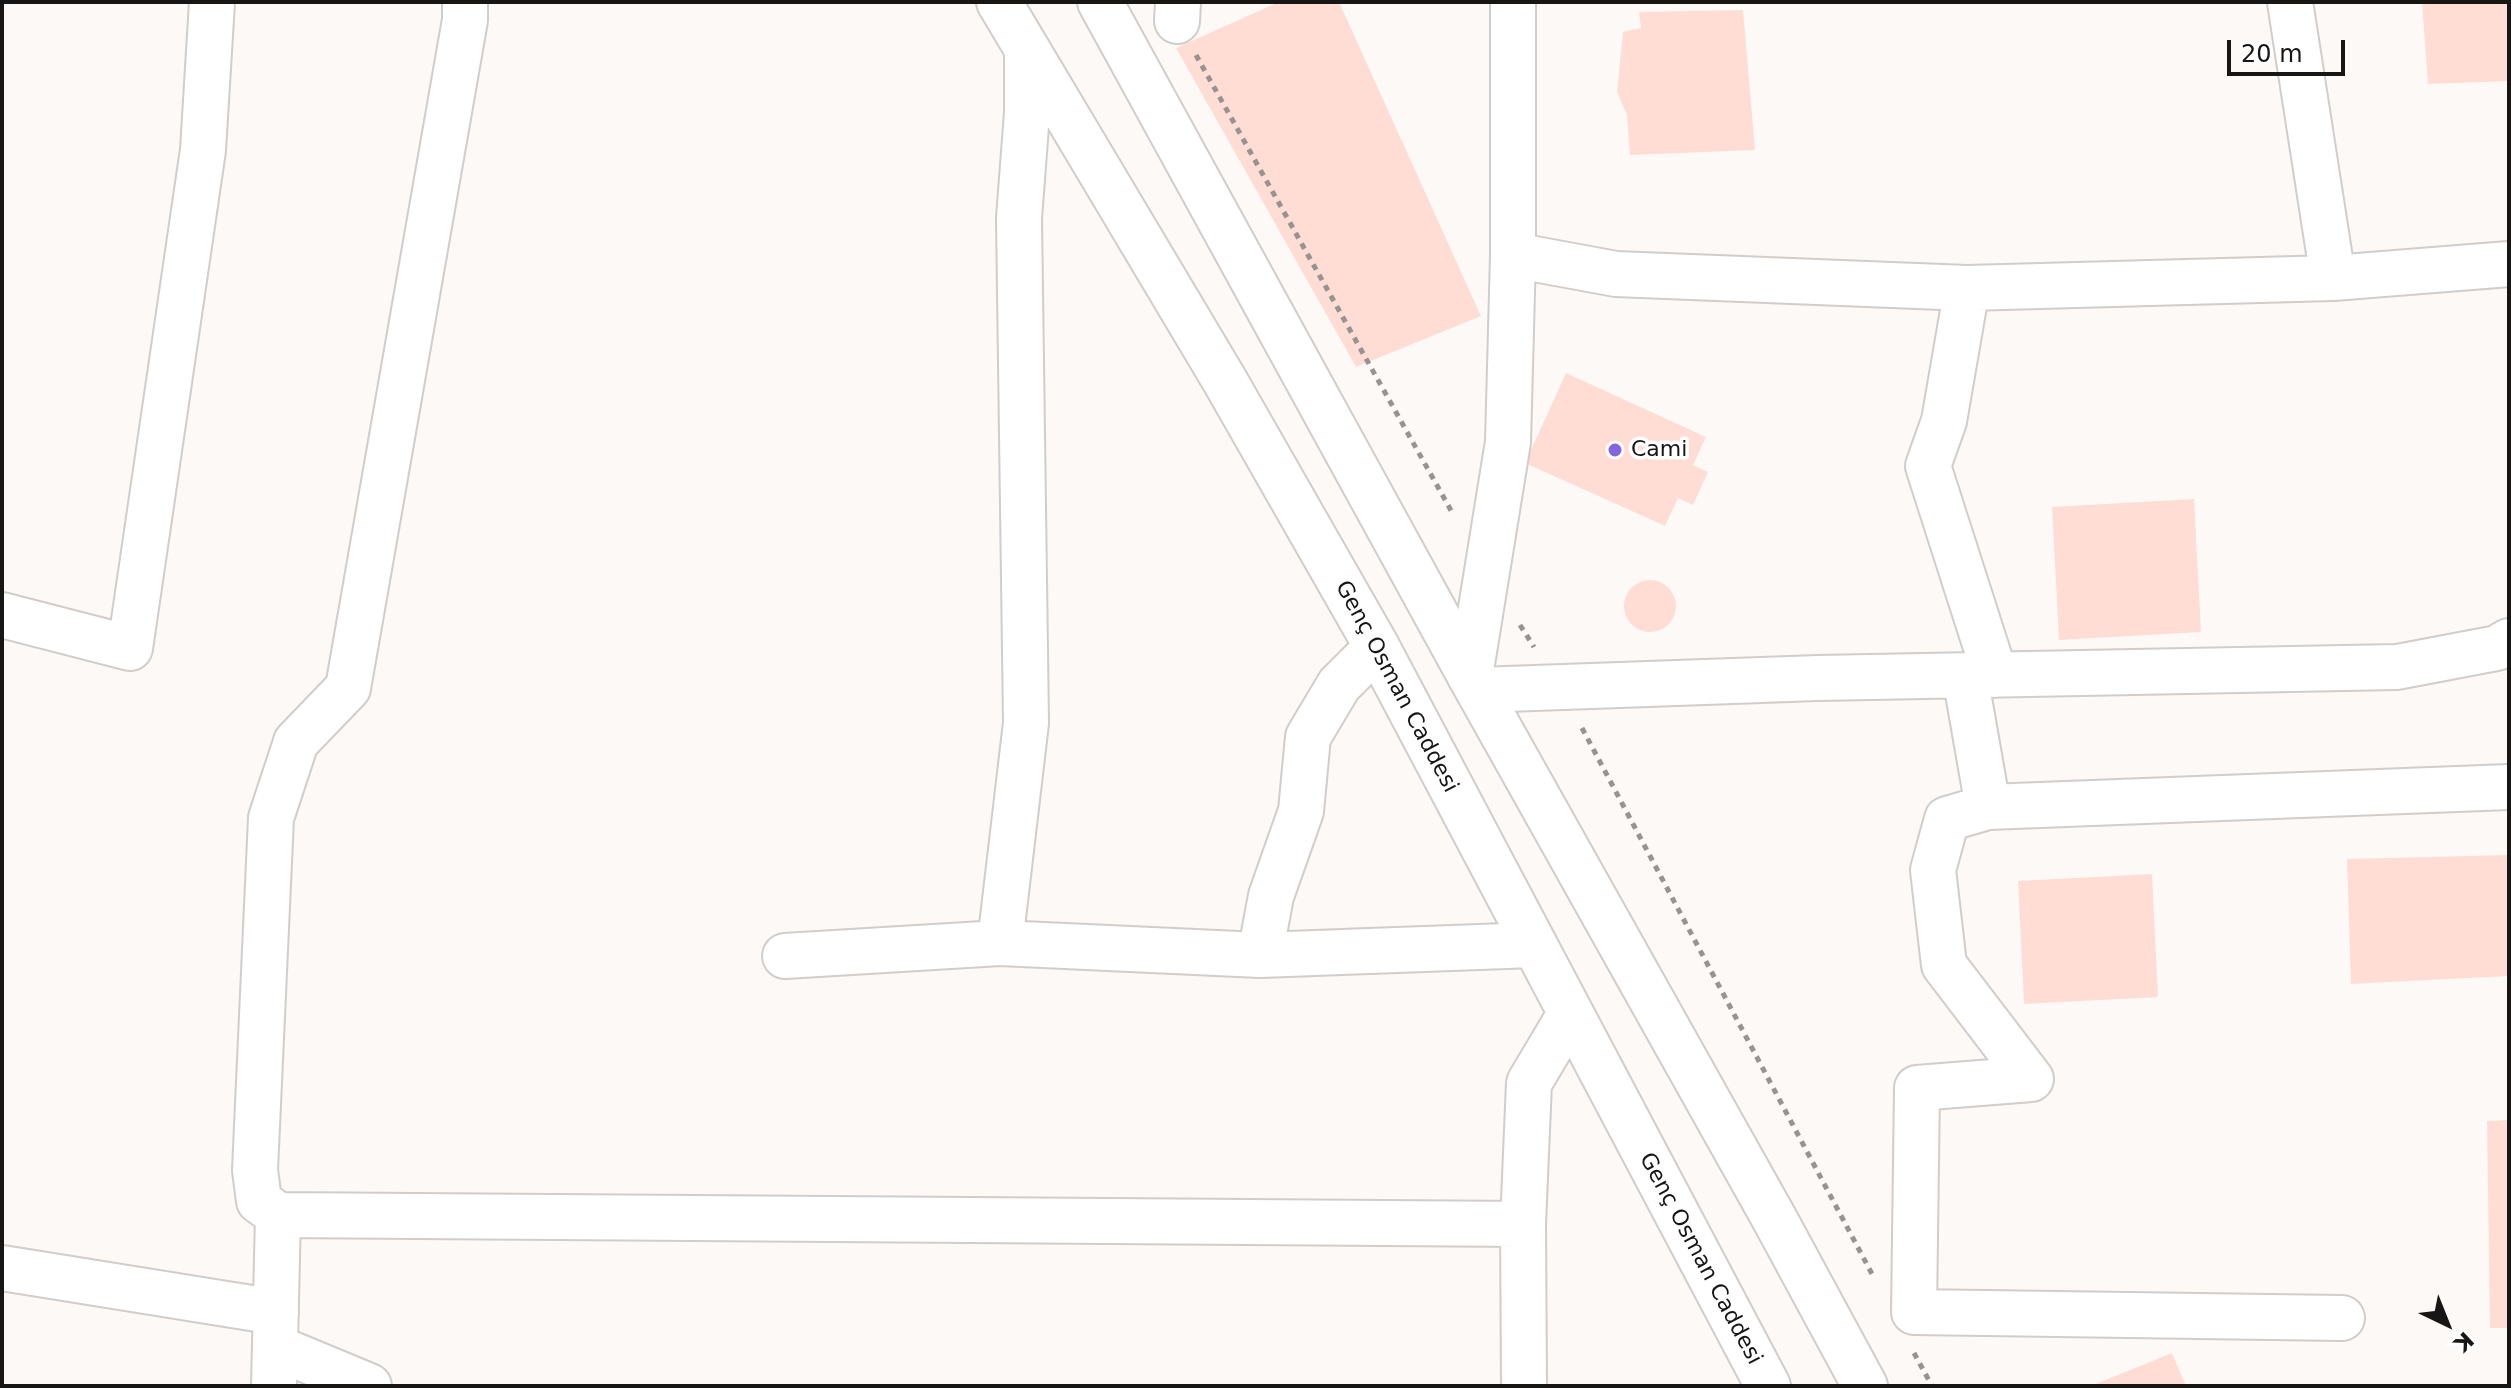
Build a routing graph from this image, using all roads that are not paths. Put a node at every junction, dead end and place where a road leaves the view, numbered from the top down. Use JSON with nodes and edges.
{"nodes":[{"id":1,"x":212,"y":2,"type":"edge"},
{"id":2,"x":465,"y":2,"type":"edge"},
{"id":3,"x":999,"y":2,"type":"edge"},
{"id":4,"x":1100,"y":2,"type":"edge"},
{"id":5,"x":1513,"y":2,"type":"edge"},
{"id":6,"x":2290,"y":2,"type":"edge"},
{"id":7,"x":1027,"y":51,"type":"junction"},
{"id":8,"x":1513,"y":255,"type":"junction"},
{"id":9,"x":2509,"y":264,"type":"edge"},
{"id":10,"x":2333,"y":278,"type":"junction"},
{"id":11,"x":1967,"y":288,"type":"junction"},
{"id":12,"x":2,"y":615,"type":"edge"},
{"id":13,"x":2509,"y":641,"type":"edge"},
{"id":14,"x":1377,"y":647,"type":"junction"},
{"id":15,"x":1980,"y":676,"type":"junction"},
{"id":16,"x":1474,"y":683,"type":"junction"},
{"id":17,"x":2509,"y":787,"type":"edge"},
{"id":18,"x":1988,"y":807,"type":"junction"},
{"id":19,"x":1000,"y":943,"type":"junction"},
{"id":20,"x":1534,"y":945,"type":"junction"},
{"id":21,"x":1260,"y":955,"type":"junction"},
{"id":22,"x":785,"y":956,"type":"dead end"},
{"id":23,"x":1570,"y":1014,"type":"junction"},
{"id":24,"x":278,"y":1215,"type":"junction"},
{"id":25,"x":1523,"y":1224,"type":"junction"},
{"id":26,"x":2,"y":1268,"type":"edge"},
{"id":27,"x":2342,"y":1318,"type":"dead end"},
{"id":28,"x":275,"y":1348,"type":"edge"},
{"id":29,"x":369,"y":1386,"type":"edge"},
{"id":30,"x":1524,"y":1386,"type":"edge"},
{"id":31,"x":1768,"y":1386,"type":"edge"},
{"id":32,"x":1865,"y":1386,"type":"edge"}],
"edges":[{"from":1,"to":12,"type":"street"},
{"from":2,"to":24,"type":"street"},
{"from":3,"to":7,"type":"street","name":"Genç Osman Caddesi"},
{"from":4,"to":16,"type":"street"},
{"from":5,"to":8,"type":"street"},
{"from":6,"to":10,"type":"street"},
{"from":7,"to":14,"type":"street","name":"Genç Osman Caddesi"},
{"from":7,"to":19,"type":"street"},
{"from":8,"to":11,"type":"street"},
{"from":8,"to":16,"type":"street"},
{"from":9,"to":10,"type":"street"},
{"from":10,"to":11,"type":"street"},
{"from":11,"to":15,"type":"street"},
{"from":13,"to":15,"type":"street"},
{"from":14,"to":20,"type":"street","name":"Genç Osman Caddesi"},
{"from":14,"to":21,"type":"street"},
{"from":15,"to":16,"type":"street"},
{"from":15,"to":18,"type":"street"},
{"from":16,"to":32,"type":"street"},
{"from":17,"to":18,"type":"street"},
{"from":18,"to":27,"type":"street"},
{"from":19,"to":21,"type":"street"},
{"from":19,"to":22,"type":"street"},
{"from":20,"to":21,"type":"street"},
{"from":20,"to":23,"type":"street","name":"Genç Osman Caddesi"},
{"from":23,"to":25,"type":"street"},
{"from":23,"to":31,"type":"street","name":"Genç Osman Caddesi"},
{"from":24,"to":25,"type":"street"},
{"from":24,"to":28,"type":"street"},
{"from":25,"to":30,"type":"street"},
{"from":26,"to":28,"type":"street"},
{"from":28,"to":29,"type":"street"}]}
